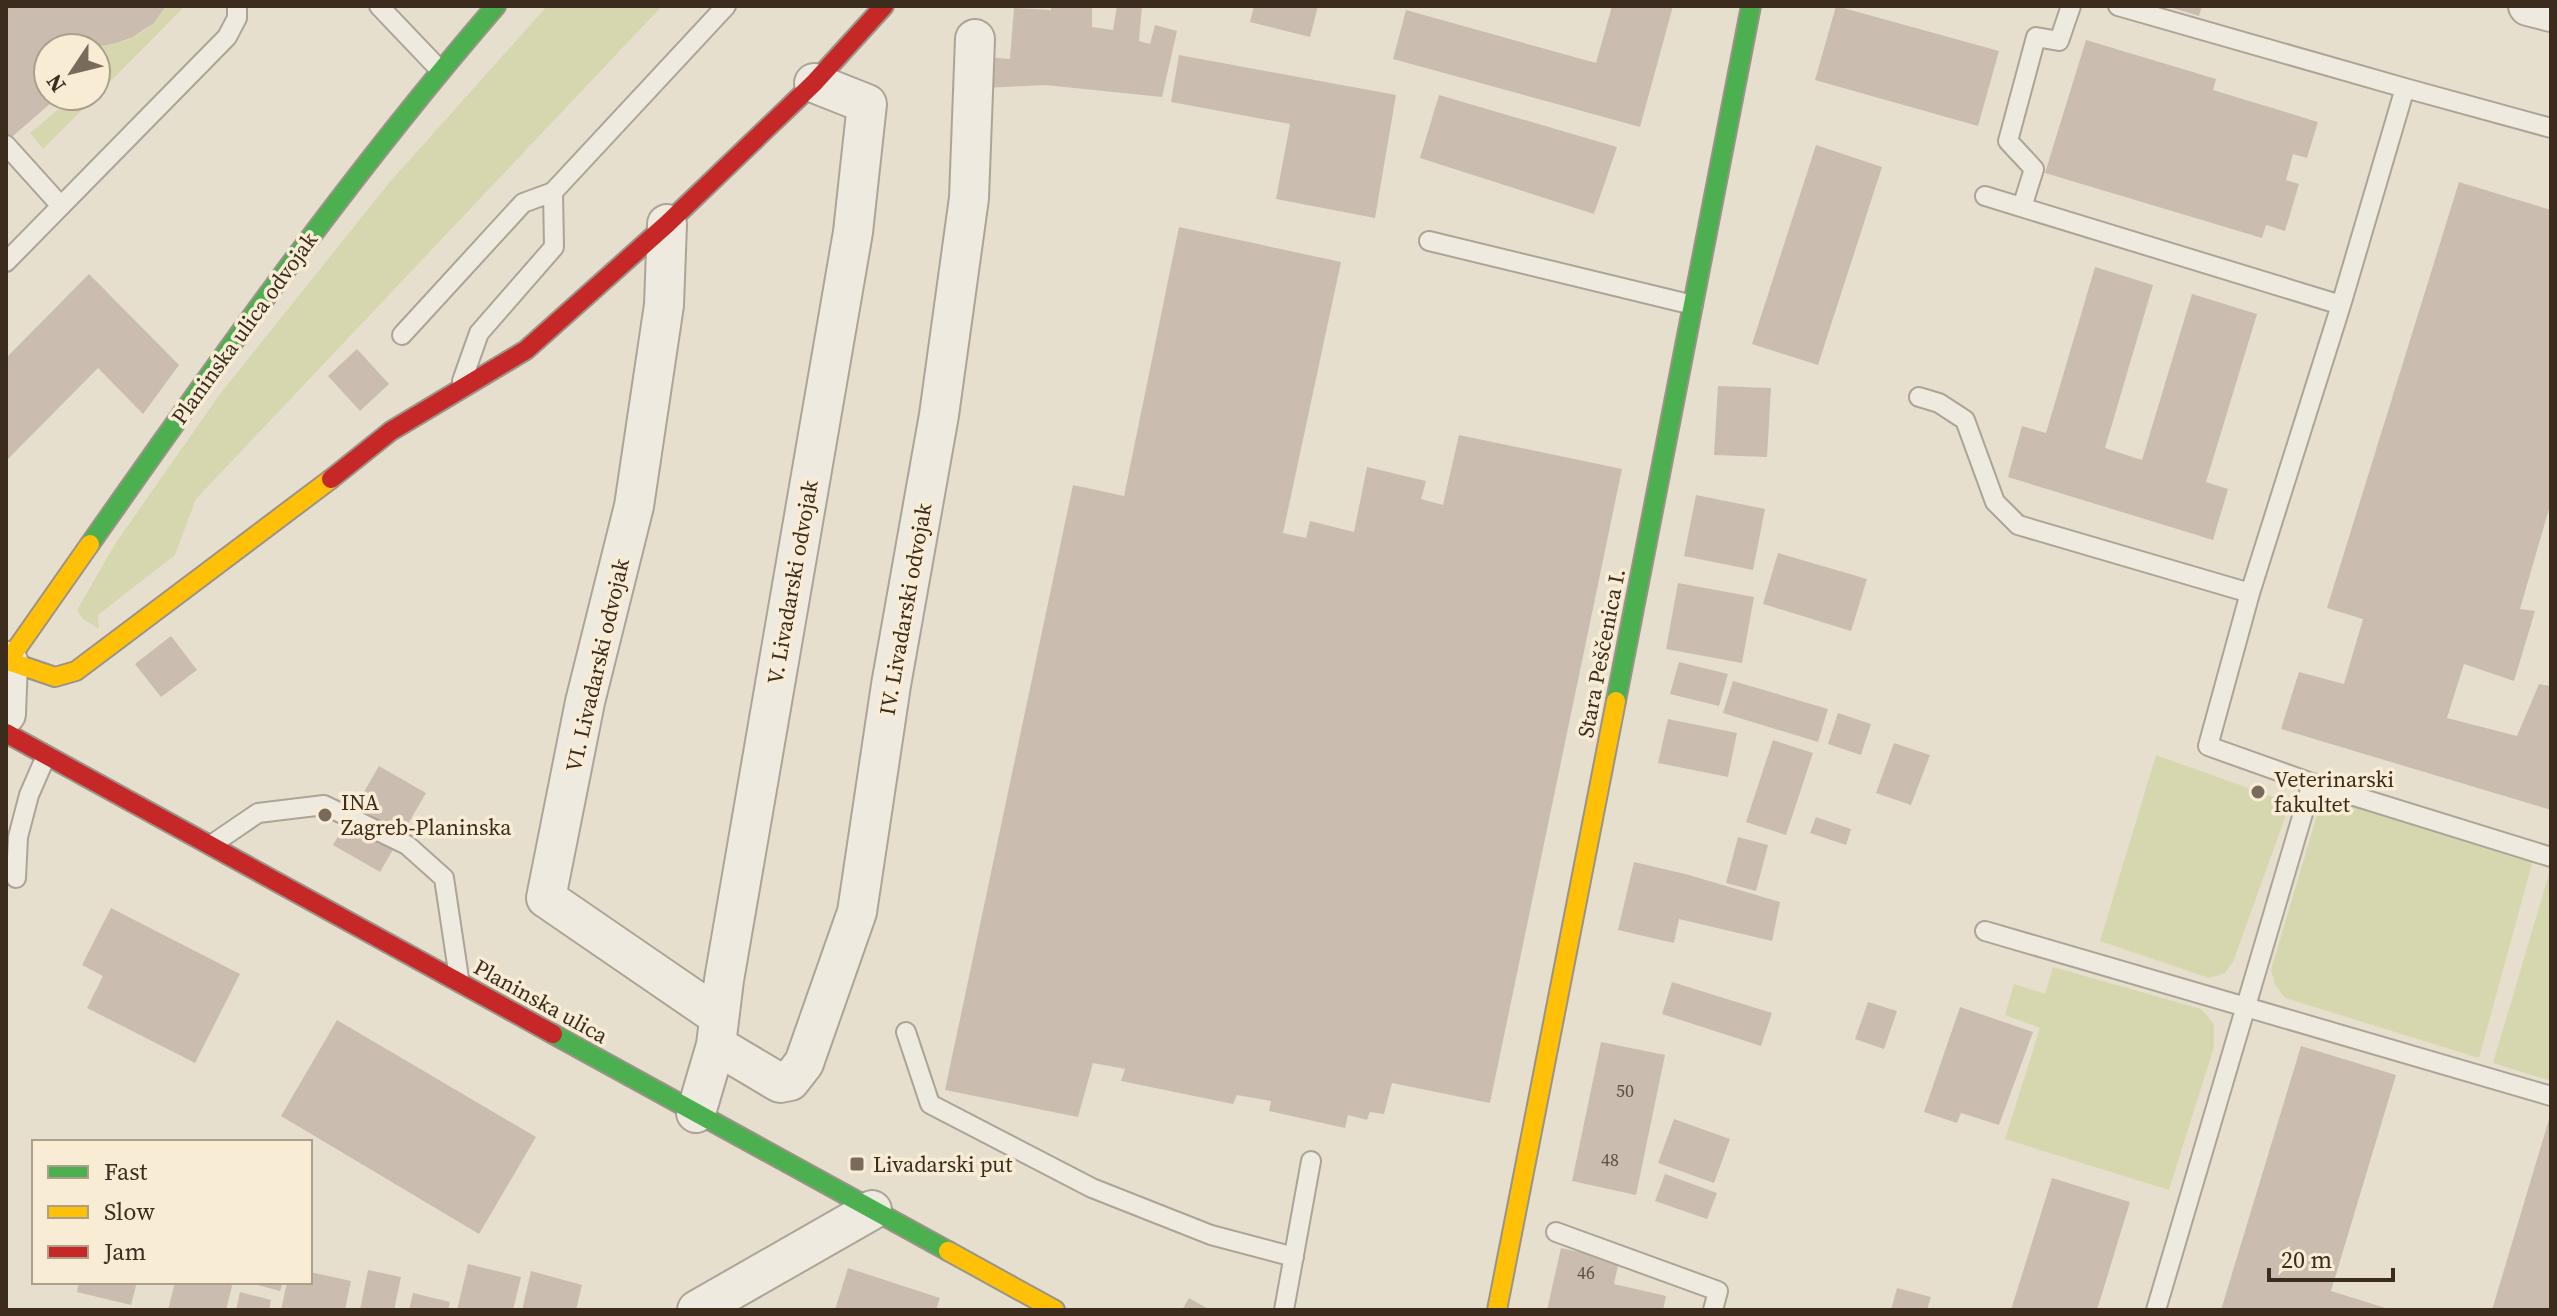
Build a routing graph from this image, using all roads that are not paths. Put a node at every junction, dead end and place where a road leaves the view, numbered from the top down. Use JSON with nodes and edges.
{"nodes":[{"id":1,"x":237,"y":6,"type":"edge"},
{"id":2,"x":379,"y":6,"type":"edge"},
{"id":3,"x":496,"y":6,"type":"edge"},
{"id":4,"x":726,"y":6,"type":"edge"},
{"id":5,"x":884,"y":6,"type":"edge"},
{"id":6,"x":1751,"y":6,"type":"edge"},
{"id":7,"x":2071,"y":6,"type":"edge"},
{"id":8,"x":2118,"y":6,"type":"edge"},
{"id":9,"x":2528,"y":6,"type":"edge"},
{"id":10,"x":2551,"y":12,"type":"edge"},
{"id":11,"x":975,"y":39,"type":"dead end"},
{"id":12,"x":440,"y":70,"type":"junction"},
{"id":13,"x":814,"y":83,"type":"junction"},
{"id":14,"x":2405,"y":88,"type":"junction"},
{"id":15,"x":2551,"y":128,"type":"edge"},
{"id":16,"x":6,"y":145,"type":"edge"},
{"id":17,"x":553,"y":192,"type":"junction"},
{"id":18,"x":1985,"y":196,"type":"dead end"},
{"id":19,"x":61,"y":206,"type":"junction"},
{"id":20,"x":2022,"y":207,"type":"junction"},
{"id":21,"x":667,"y":224,"type":"junction"},
{"id":22,"x":1429,"y":241,"type":"dead end"},
{"id":23,"x":6,"y":262,"type":"edge"},
{"id":24,"x":1693,"y":305,"type":"junction"},
{"id":25,"x":2341,"y":305,"type":"junction"},
{"id":26,"x":402,"y":335,"type":"dead end"},
{"id":27,"x":459,"y":391,"type":"junction"},
{"id":28,"x":1919,"y":397,"type":"dead end"},
{"id":29,"x":2250,"y":593,"type":"junction"},
{"id":30,"x":7,"y":662,"type":"edge"},
{"id":31,"x":6,"y":714,"type":"edge"},
{"id":32,"x":6,"y":733,"type":"edge"},
{"id":33,"x":46,"y":756,"type":"junction"},
{"id":34,"x":2312,"y":783,"type":"junction"},
{"id":35,"x":209,"y":846,"type":"junction"},
{"id":36,"x":2551,"y":857,"type":"edge"},
{"id":37,"x":16,"y":878,"type":"dead end"},
{"id":38,"x":1985,"y":931,"type":"dead end"},
{"id":39,"x":461,"y":985,"type":"junction"},
{"id":40,"x":2245,"y":1008,"type":"junction"},
{"id":41,"x":717,"y":1030,"type":"junction"},
{"id":42,"x":906,"y":1032,"type":"dead end"},
{"id":43,"x":2551,"y":1096,"type":"edge"},
{"id":44,"x":696,"y":1113,"type":"junction"},
{"id":45,"x":1311,"y":1161,"type":"dead end"},
{"id":46,"x":872,"y":1210,"type":"junction"},
{"id":47,"x":1556,"y":1232,"type":"dead end"},
{"id":48,"x":1294,"y":1257,"type":"junction"},
{"id":49,"x":697,"y":1310,"type":"edge"},
{"id":50,"x":1055,"y":1310,"type":"edge"},
{"id":51,"x":1284,"y":1310,"type":"edge"},
{"id":52,"x":1497,"y":1310,"type":"edge"},
{"id":53,"x":1713,"y":1310,"type":"edge"},
{"id":54,"x":2156,"y":1310,"type":"edge"}],
"edges":[{"from":1,"to":19,"type":"lane"},
{"from":2,"to":12,"type":"lane"},
{"from":3,"to":12,"type":"street","name":"Planinska ulica odvojak"},
{"from":4,"to":17,"type":"lane"},
{"from":5,"to":13,"type":"street"},
{"from":6,"to":24,"type":"street","name":"Stara Peščenica I."},
{"from":7,"to":20,"type":"lane"},
{"from":8,"to":14,"type":"lane"},
{"from":9,"to":10,"type":"street"},
{"from":11,"to":41,"type":"street","name":"IV. Livadarski odvojak"},
{"from":12,"to":30,"type":"street","name":"Planinska ulica odvojak"},
{"from":13,"to":21,"type":"street"},
{"from":13,"to":41,"type":"street","name":"V. Livadarski odvojak"},
{"from":14,"to":15,"type":"lane"},
{"from":14,"to":25,"type":"lane"},
{"from":16,"to":19,"type":"lane"},
{"from":17,"to":26,"type":"lane"},
{"from":17,"to":27,"type":"lane"},
{"from":18,"to":20,"type":"lane"},
{"from":19,"to":23,"type":"lane"},
{"from":20,"to":25,"type":"lane"},
{"from":21,"to":27,"type":"street"},
{"from":21,"to":41,"type":"street","name":"VI. Livadarski odvojak"},
{"from":22,"to":24,"type":"lane"},
{"from":24,"to":52,"type":"street","name":"Stara Peščenica I."},
{"from":25,"to":29,"type":"lane"},
{"from":27,"to":30,"type":"street"},
{"from":28,"to":29,"type":"lane"},
{"from":29,"to":34,"type":"lane"},
{"from":30,"to":31,"type":"street"},
{"from":32,"to":33,"type":"street","name":"Planinska ulica"},
{"from":33,"to":35,"type":"street","name":"Planinska ulica"},
{"from":33,"to":37,"type":"lane"},
{"from":34,"to":36,"type":"lane"},
{"from":34,"to":40,"type":"lane"},
{"from":35,"to":39,"type":"street","name":"Planinska ulica"},
{"from":35,"to":39,"type":"lane"},
{"from":38,"to":40,"type":"lane"},
{"from":39,"to":44,"type":"street","name":"Planinska ulica"},
{"from":40,"to":43,"type":"lane"},
{"from":40,"to":54,"type":"lane"},
{"from":41,"to":44,"type":"street","name":"V. Livadarski odvojak"},
{"from":42,"to":48,"type":"lane"},
{"from":44,"to":46,"type":"street","name":"Planinska ulica"},
{"from":45,"to":48,"type":"lane"},
{"from":46,"to":49,"type":"street"},
{"from":46,"to":50,"type":"street","name":"Planinska ulica"},
{"from":47,"to":53,"type":"lane"},
{"from":48,"to":51,"type":"lane"}]}
